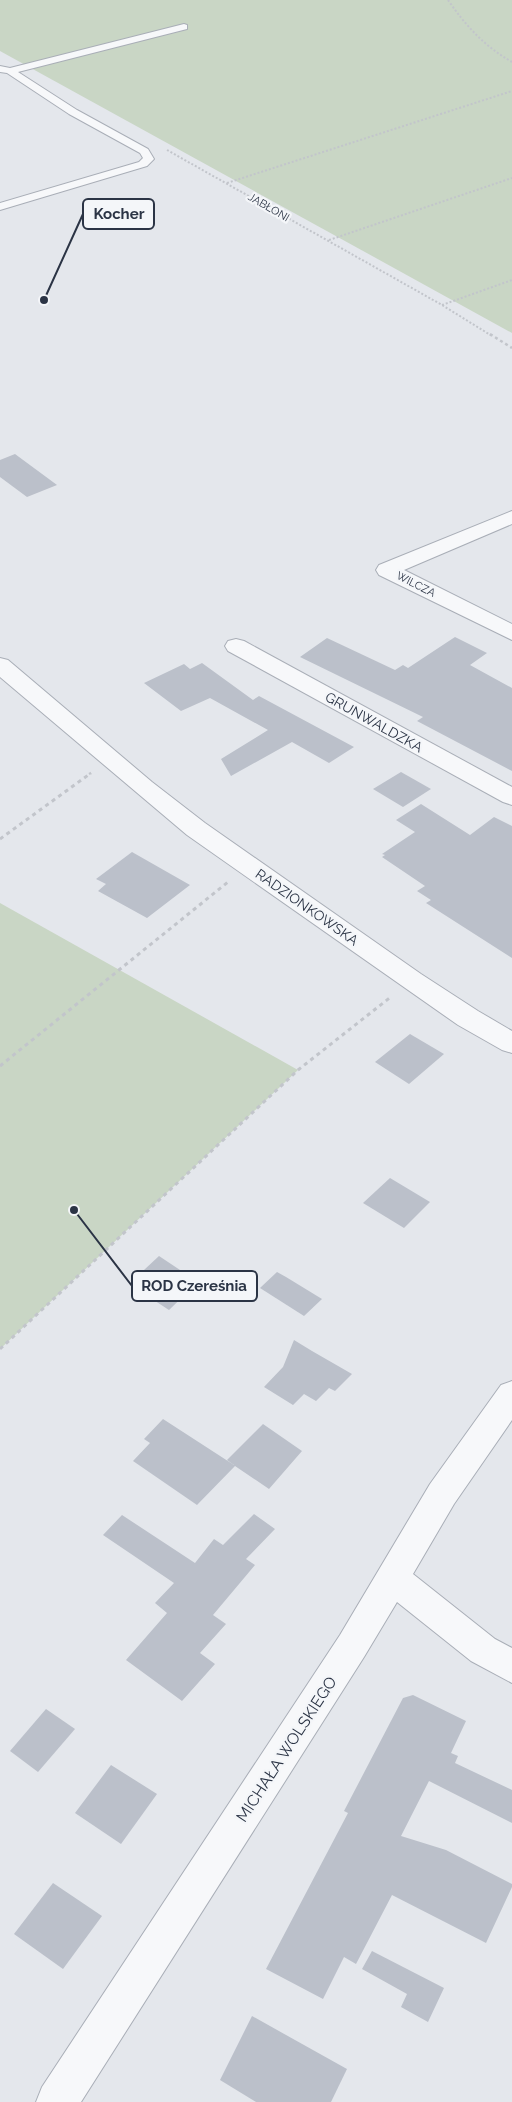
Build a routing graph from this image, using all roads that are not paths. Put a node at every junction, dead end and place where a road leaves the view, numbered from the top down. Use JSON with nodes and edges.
{"nodes":[{"id":1,"x":184,"y":27,"type":"dead end"},
{"id":2,"x":5,"y":70,"type":"edge"},
{"id":3,"x":0,"y":207,"type":"edge"},
{"id":4,"x":512,"y":517,"type":"edge"},
{"id":5,"x":512,"y":633,"type":"edge"},
{"id":6,"x":236,"y":646,"type":"dead end"},
{"id":7,"x":0,"y":665,"type":"edge"},
{"id":8,"x":512,"y":797,"type":"edge"},
{"id":9,"x":512,"y":1044,"type":"edge"},
{"id":10,"x":512,"y":1394,"type":"edge"},
{"id":11,"x":393,"y":1578,"type":"junction"},
{"id":12,"x":512,"y":1667,"type":"edge"},
{"id":13,"x":57,"y":2102,"type":"edge"}],
"edges":[{"from":1,"to":2,"type":"lane"},
{"from":2,"to":3,"type":"lane"},
{"from":4,"to":5,"type":"street","name":"WILCZA"},
{"from":6,"to":8,"type":"street","name":"GRUNWALDZKA"},
{"from":7,"to":9,"type":"street","name":"RADZIONKOWSKA"},
{"from":10,"to":11,"type":"street","name":"MICHAŁA WOLSKIEGO"},
{"from":11,"to":12,"type":"street"},
{"from":11,"to":13,"type":"street","name":"MICHAŁA WOLSKIEGO"}]}
